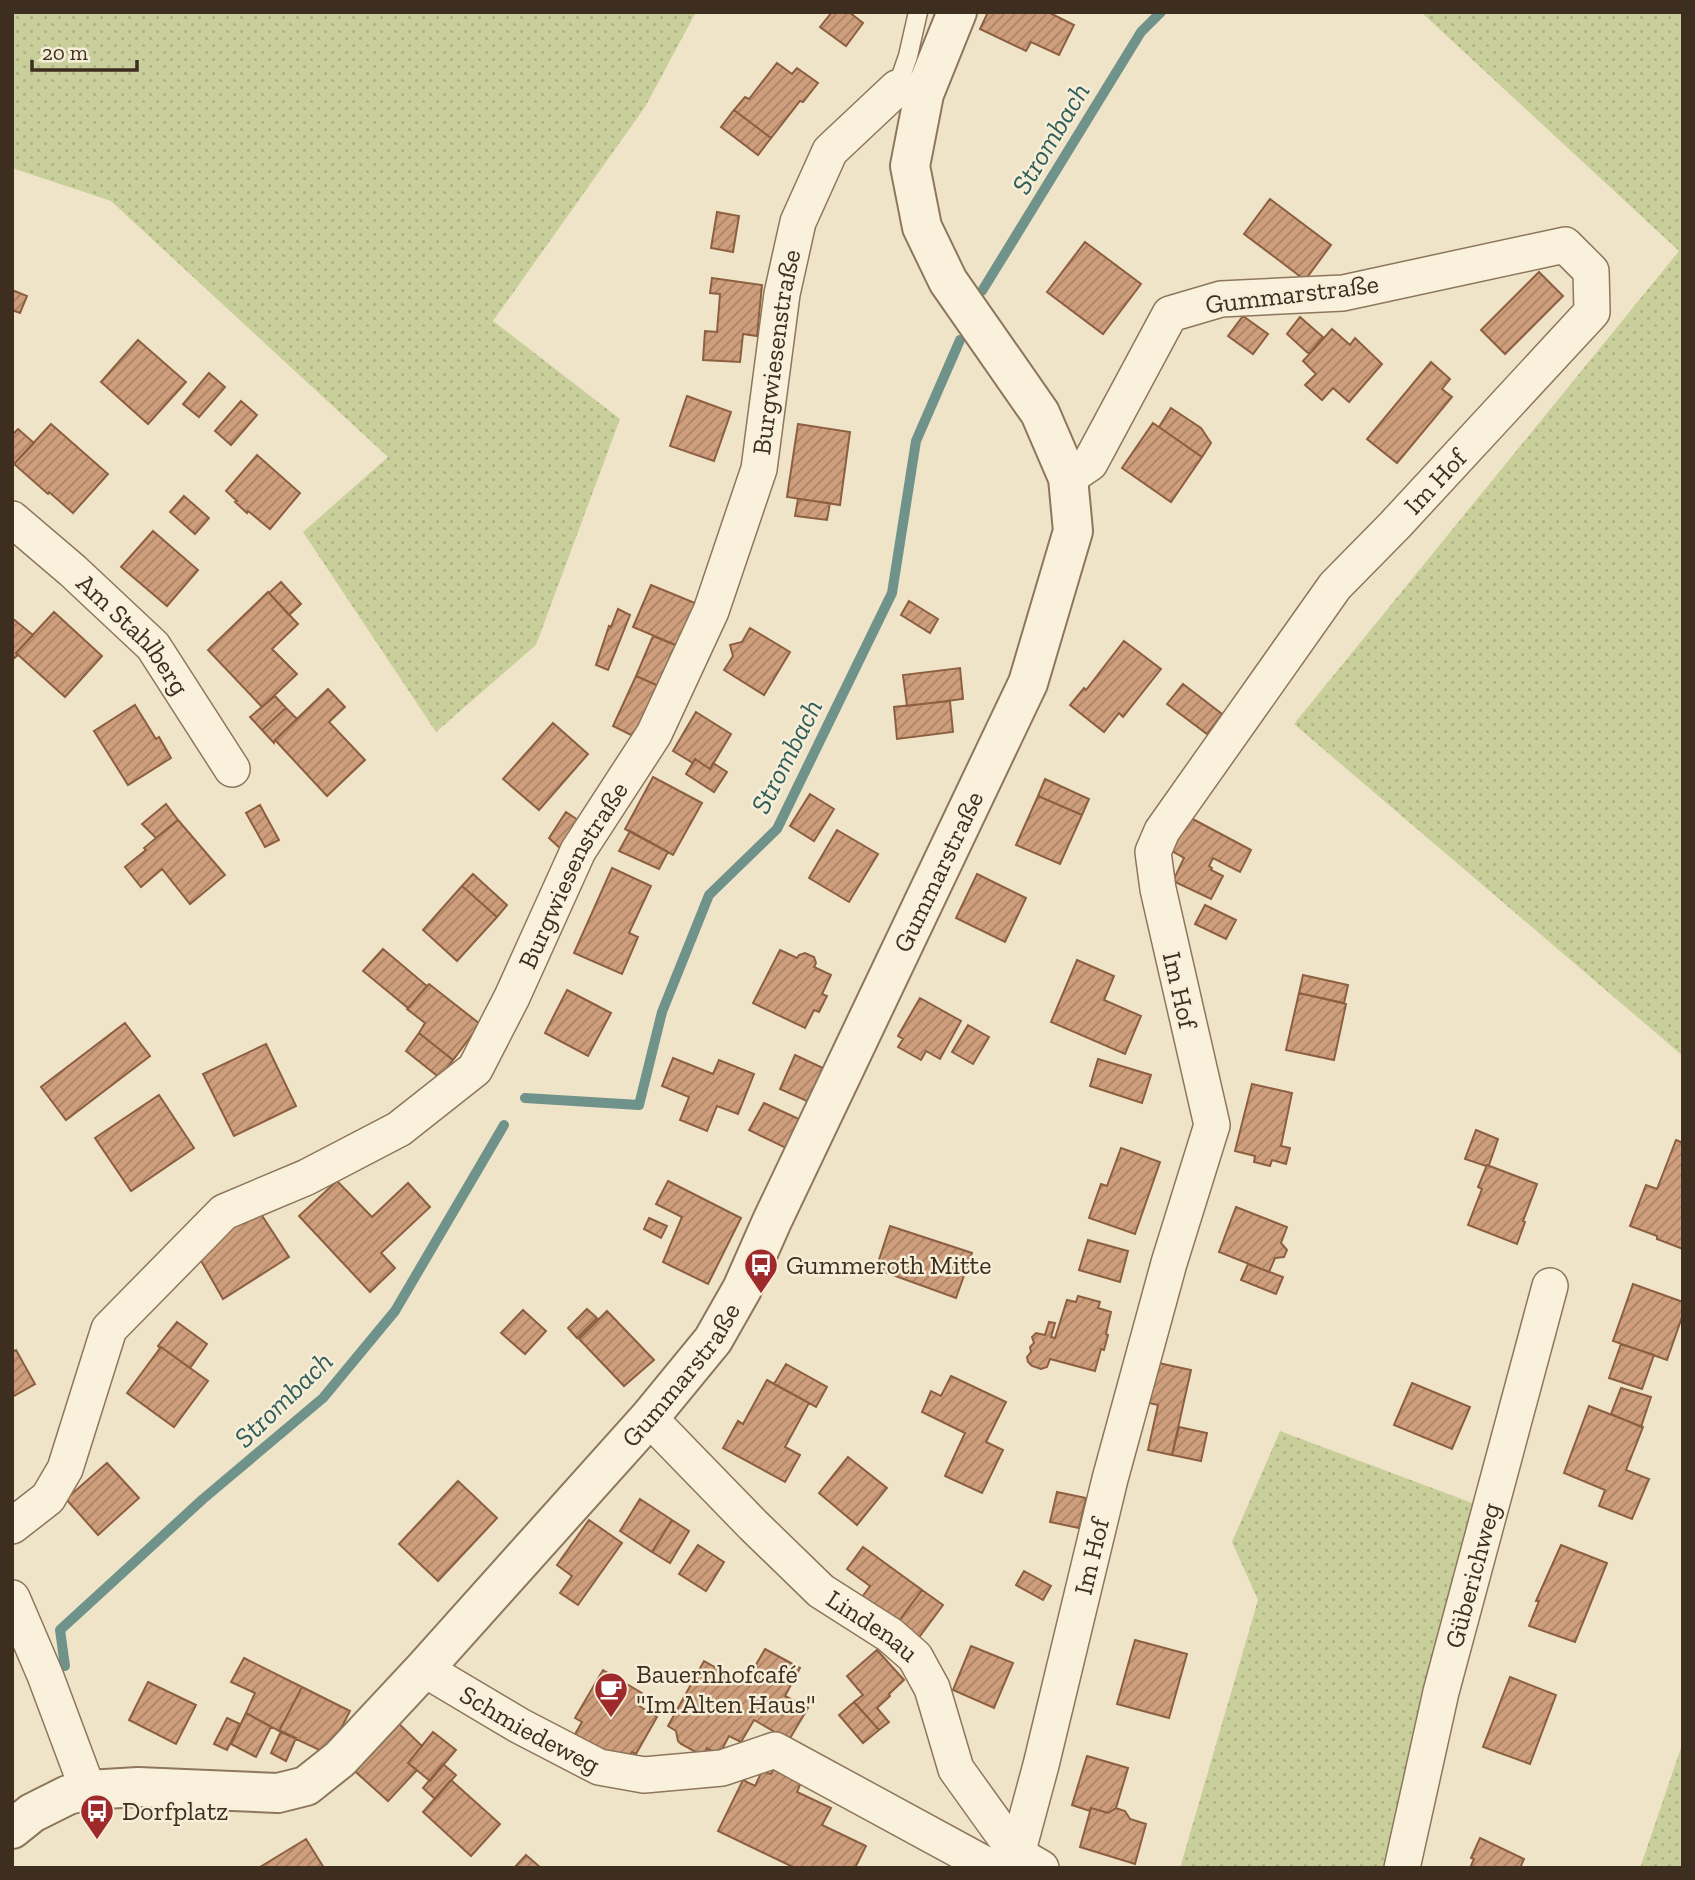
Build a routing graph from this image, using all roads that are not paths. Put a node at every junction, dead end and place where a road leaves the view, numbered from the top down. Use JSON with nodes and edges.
{"nodes":[{"id":1,"x":918,"y":12,"type":"edge"},
{"id":2,"x":957,"y":12,"type":"edge"},
{"id":3,"x":911,"y":91,"type":"junction"},
{"id":4,"x":1565,"y":245,"type":"joint"},
{"id":5,"x":1068,"y":478,"type":"junction"},
{"id":6,"x":12,"y":519,"type":"edge"},
{"id":7,"x":232,"y":769,"type":"dead end"},
{"id":8,"x":1550,"y":1286,"type":"dead end"},
{"id":9,"x":649,"y":1418,"type":"junction"},
{"id":10,"x":12,"y":1526,"type":"edge"},
{"id":11,"x":12,"y":1598,"type":"edge"},
{"id":12,"x":424,"y":1669,"type":"junction"},
{"id":13,"x":88,"y":1790,"type":"junction"},
{"id":14,"x":12,"y":1829,"type":"edge"},
{"id":15,"x":1012,"y":1864,"type":"edge"},
{"id":16,"x":1402,"y":1868,"type":"edge"}],
"edges":[{"from":1,"to":3,"type":"lane"},
{"from":2,"to":3,"type":"street","name":"Gummarstraße"},
{"from":3,"to":5,"type":"street","name":"Gummarstraße"},
{"from":3,"to":10,"type":"street","name":"Burgwiesenstraße"},
{"from":4,"to":5,"type":"street","name":"Gummarstraße"},
{"from":4,"to":15,"type":"street","name":"Im Hof"},
{"from":5,"to":9,"type":"street","name":"Gummarstraße"},
{"from":6,"to":7,"type":"street","name":"Am Stahlberg"},
{"from":8,"to":16,"type":"street","name":"Güberichweg"},
{"from":9,"to":12,"type":"street","name":"Gummarstraße"},
{"from":9,"to":15,"type":"street","name":"Lindenau"},
{"from":11,"to":13,"type":"street"},
{"from":12,"to":13,"type":"street","name":"Gummarstraße"},
{"from":12,"to":15,"type":"street","name":"Schmiedeweg"},
{"from":13,"to":14,"type":"street","name":"Gummarstraße"}]}
